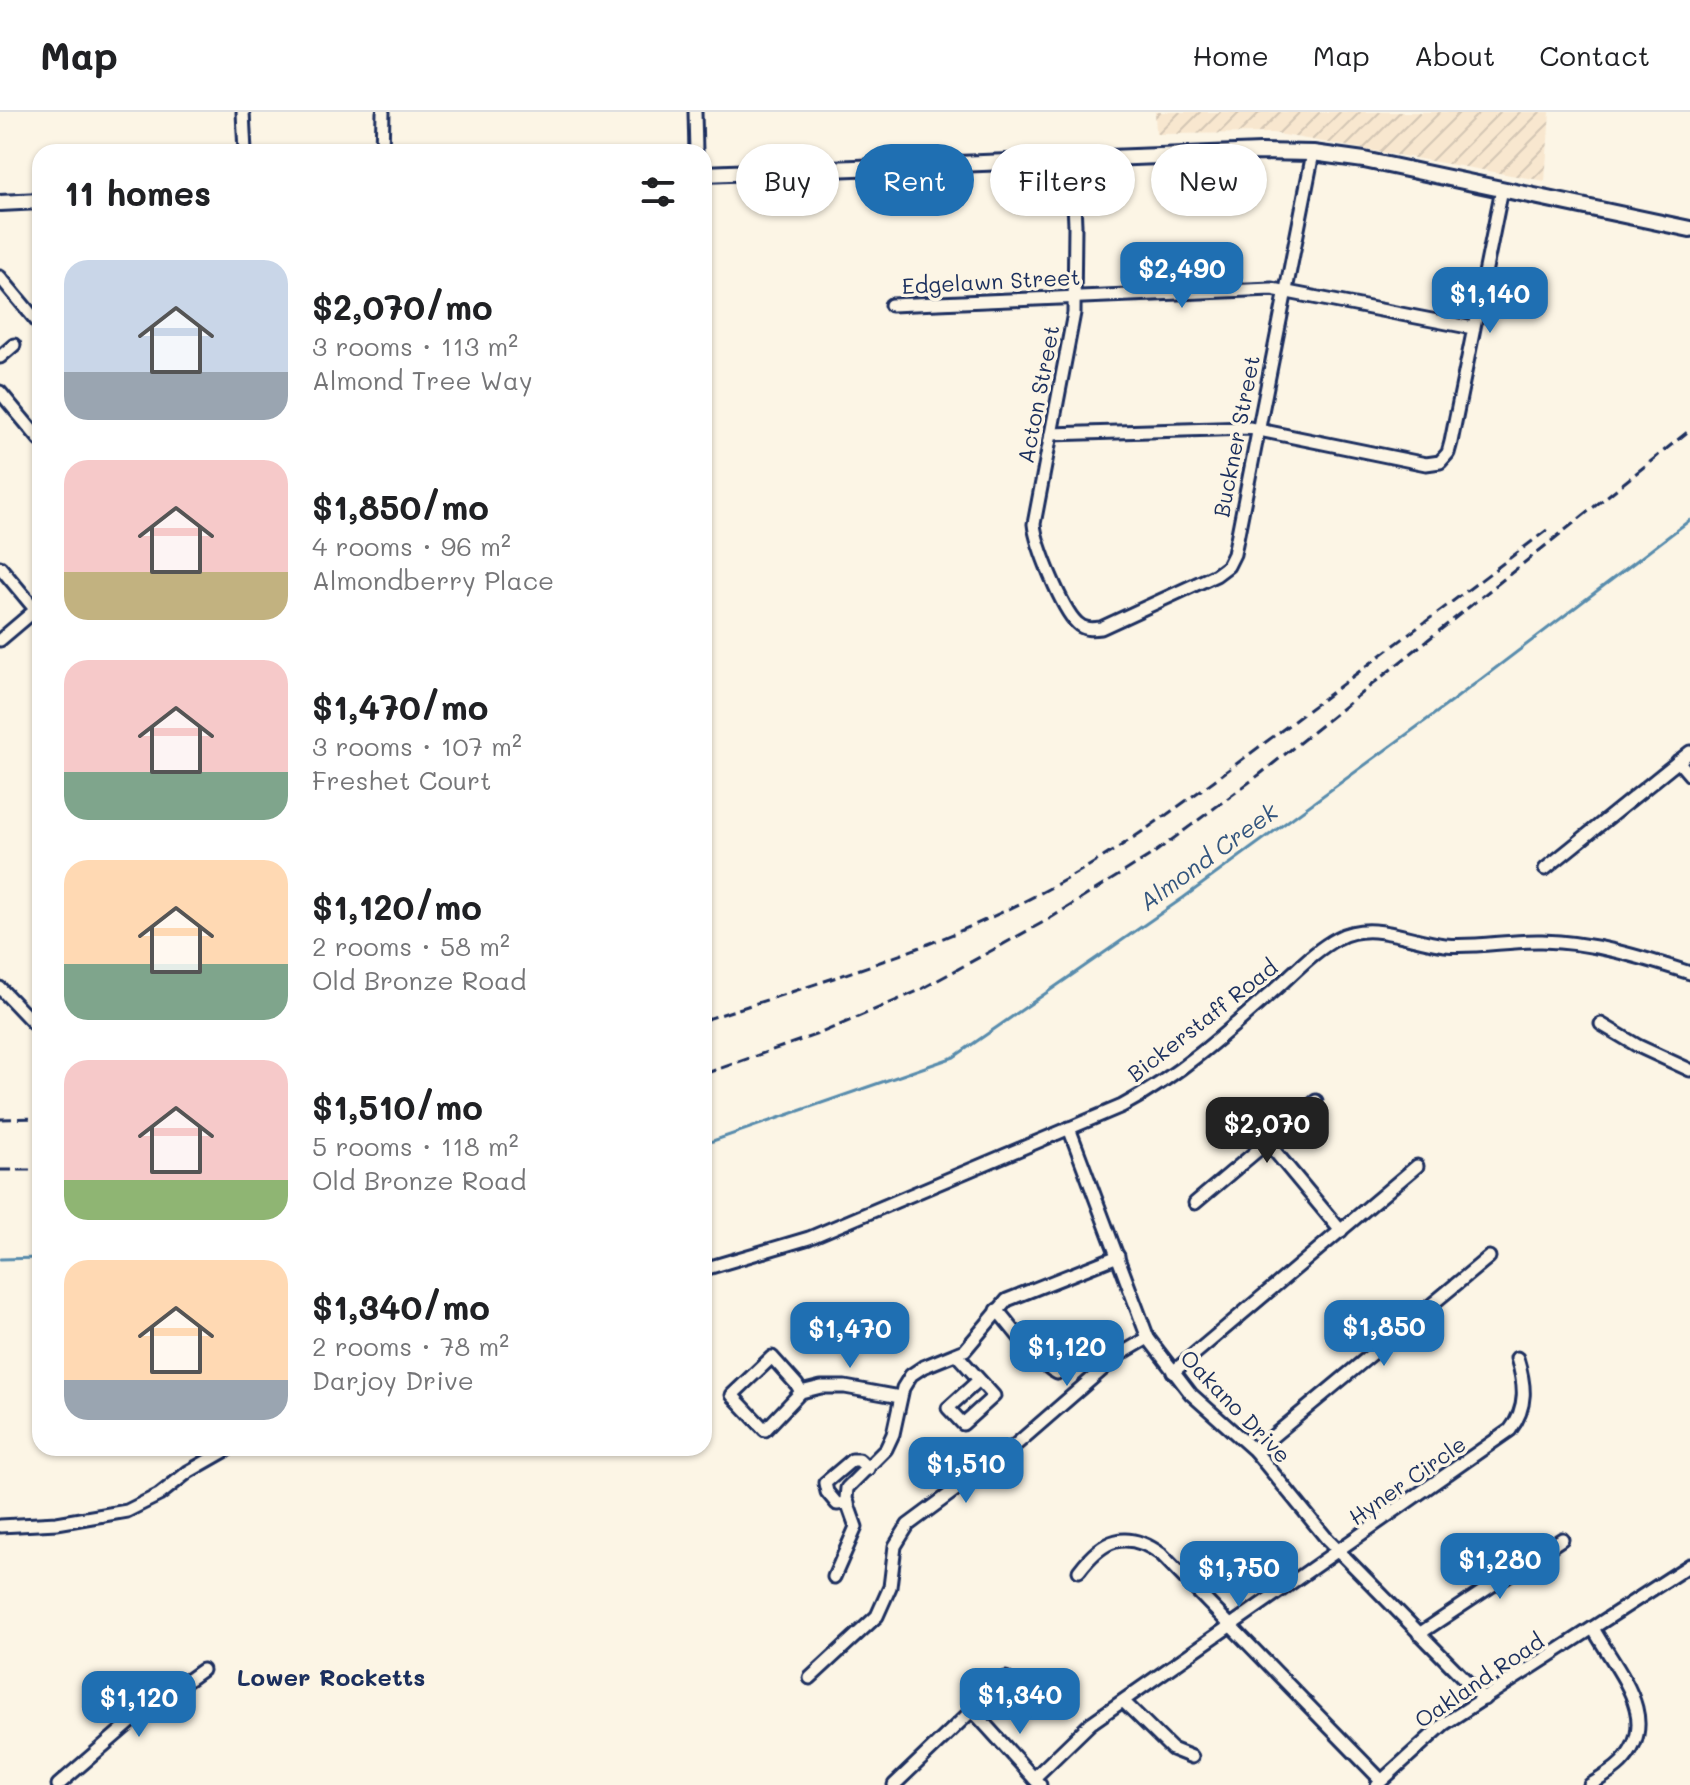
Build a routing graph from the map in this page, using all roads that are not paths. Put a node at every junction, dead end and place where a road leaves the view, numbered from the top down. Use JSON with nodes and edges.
{"nodes":[{"id":1,"x":243,"y":112,"type":"edge"},
{"id":2,"x":383,"y":112,"type":"edge"},
{"id":3,"x":695,"y":112,"type":"edge"},
{"id":4,"x":245,"y":144,"type":"edge"},
{"id":5,"x":382,"y":144,"type":"edge"},
{"id":6,"x":696,"y":144,"type":"edge"},
{"id":7,"x":1313,"y":153,"type":"junction"},
{"id":8,"x":1135,"y":157,"type":"edge"},
{"id":9,"x":990,"y":162,"type":"edge"},
{"id":10,"x":712,"y":174,"type":"edge"},
{"id":11,"x":1502,"y":189,"type":"junction"},
{"id":12,"x":32,"y":201,"type":"edge"},
{"id":13,"x":0,"y":203,"type":"edge"},
{"id":14,"x":1075,"y":216,"type":"edge"},
{"id":15,"x":1690,"y":229,"type":"edge"},
{"id":16,"x":0,"y":277,"type":"edge"},
{"id":17,"x":1286,"y":291,"type":"junction"},
{"id":18,"x":1075,"y":296,"type":"junction"},
{"id":19,"x":891,"y":305,"type":"dead end"},
{"id":20,"x":32,"y":315,"type":"edge"},
{"id":21,"x":1473,"y":328,"type":"junction"},
{"id":22,"x":14,"y":345,"type":"dead end"},
{"id":23,"x":0,"y":357,"type":"edge"},
{"id":24,"x":0,"y":392,"type":"edge"},
{"id":25,"x":32,"y":430,"type":"edge"},
{"id":26,"x":1257,"y":430,"type":"junction"},
{"id":27,"x":1051,"y":434,"type":"junction"},
{"id":28,"x":0,"y":567,"type":"edge"},
{"id":29,"x":32,"y":602,"type":"edge"},
{"id":30,"x":32,"y":615,"type":"edge"},
{"id":31,"x":1080,"y":626,"type":"joint"},
{"id":32,"x":0,"y":640,"type":"edge"},
{"id":33,"x":1690,"y":752,"type":"edge"},
{"id":34,"x":1678,"y":761,"type":"junction"},
{"id":35,"x":1690,"y":775,"type":"edge"},
{"id":36,"x":1545,"y":869,"type":"dead end"},
{"id":37,"x":1690,"y":973,"type":"edge"},
{"id":38,"x":0,"y":988,"type":"edge"},
{"id":39,"x":32,"y":1022,"type":"edge"},
{"id":40,"x":1601,"y":1024,"type":"dead end"},
{"id":41,"x":1690,"y":1070,"type":"edge"},
{"id":42,"x":1316,"y":1101,"type":"dead end"},
{"id":43,"x":1069,"y":1128,"type":"junction"},
{"id":44,"x":1267,"y":1142,"type":"junction"},
{"id":45,"x":1417,"y":1166,"type":"dead end"},
{"id":46,"x":1195,"y":1203,"type":"dead end"},
{"id":47,"x":1341,"y":1231,"type":"junction"},
{"id":48,"x":1118,"y":1256,"type":"junction"},
{"id":49,"x":1489,"y":1257,"type":"dead end"},
{"id":50,"x":712,"y":1267,"type":"edge"},
{"id":51,"x":997,"y":1310,"type":"junction"},
{"id":52,"x":1148,"y":1338,"type":"junction"},
{"id":53,"x":1032,"y":1349,"type":"dead end"},
{"id":54,"x":957,"y":1355,"type":"junction"},
{"id":55,"x":1517,"y":1358,"type":"dead end"},
{"id":56,"x":1173,"y":1372,"type":"junction"},
{"id":57,"x":979,"y":1380,"type":"dead end"},
{"id":58,"x":801,"y":1392,"type":"junction"},
{"id":59,"x":900,"y":1397,"type":"junction"},
{"id":60,"x":1255,"y":1451,"type":"junction"},
{"id":61,"x":216,"y":1456,"type":"edge"},
{"id":62,"x":868,"y":1469,"type":"junction"},
{"id":63,"x":848,"y":1503,"type":"junction"},
{"id":64,"x":0,"y":1526,"type":"edge"},
{"id":65,"x":1562,"y":1539,"type":"dead end"},
{"id":66,"x":1339,"y":1551,"type":"junction"},
{"id":67,"x":1689,"y":1568,"type":"edge"},
{"id":68,"x":1079,"y":1571,"type":"dead end"},
{"id":69,"x":834,"y":1577,"type":"dead end"},
{"id":70,"x":1231,"y":1626,"type":"junction"},
{"id":71,"x":1593,"y":1628,"type":"junction"},
{"id":72,"x":1419,"y":1634,"type":"junction"},
{"id":73,"x":202,"y":1670,"type":"dead end"},
{"id":74,"x":810,"y":1678,"type":"dead end"},
{"id":75,"x":1006,"y":1678,"type":"dead end"},
{"id":76,"x":1484,"y":1699,"type":"junction"},
{"id":77,"x":1123,"y":1701,"type":"junction"},
{"id":78,"x":973,"y":1711,"type":"junction"},
{"id":79,"x":1192,"y":1757,"type":"dead end"},
{"id":80,"x":1037,"y":1781,"type":"edge"},
{"id":81,"x":1379,"y":1783,"type":"edge"},
{"id":82,"x":58,"y":1785,"type":"edge"},
{"id":83,"x":894,"y":1785,"type":"edge"},
{"id":84,"x":1590,"y":1785,"type":"edge"}],
"edges":[{"from":1,"to":4,"type":"street"},
{"from":2,"to":5,"type":"street"},
{"from":3,"to":6,"type":"street"},
{"from":7,"to":8,"type":"main road"},
{"from":7,"to":11,"type":"main road"},
{"from":7,"to":17,"type":"street","name":"Buckner Street"},
{"from":9,"to":10,"type":"main road"},
{"from":11,"to":15,"type":"main road"},
{"from":11,"to":21,"type":"street"},
{"from":12,"to":13,"type":"main road"},
{"from":14,"to":18,"type":"street","name":"Acton Street"},
{"from":16,"to":20,"type":"street"},
{"from":17,"to":18,"type":"street","name":"Edgelawn Street"},
{"from":17,"to":21,"type":"street","name":"Edgelawn Street"},
{"from":17,"to":26,"type":"street","name":"Buckner Street"},
{"from":18,"to":19,"type":"street","name":"Edgelawn Street"},
{"from":18,"to":27,"type":"street","name":"Acton Street"},
{"from":21,"to":26,"type":"street"},
{"from":22,"to":23,"type":"street"},
{"from":24,"to":25,"type":"street"},
{"from":26,"to":27,"type":"street"},
{"from":26,"to":31,"type":"street","name":"Buckner Street"},
{"from":27,"to":31,"type":"street","name":"Acton Street"},
{"from":28,"to":29,"type":"street"},
{"from":30,"to":32,"type":"street"},
{"from":33,"to":34,"type":"street"},
{"from":34,"to":35,"type":"street"},
{"from":34,"to":36,"type":"street"},
{"from":37,"to":43,"type":"street","name":"Bickerstaff Road"},
{"from":38,"to":39,"type":"street"},
{"from":40,"to":41,"type":"street"},
{"from":42,"to":44,"type":"street"},
{"from":43,"to":48,"type":"street","name":"Oakano Drive"},
{"from":43,"to":50,"type":"street","name":"Bickerstaff Road"},
{"from":44,"to":46,"type":"street"},
{"from":44,"to":47,"type":"street"},
{"from":45,"to":47,"type":"street"},
{"from":47,"to":56,"type":"street"},
{"from":48,"to":51,"type":"street"},
{"from":48,"to":52,"type":"street","name":"Oakano Drive"},
{"from":49,"to":60,"type":"street"},
{"from":51,"to":53,"type":"street"},
{"from":51,"to":54,"type":"street"},
{"from":52,"to":56,"type":"street","name":"Oakano Drive"},
{"from":52,"to":74,"type":"street"},
{"from":54,"to":57,"type":"street"},
{"from":54,"to":59,"type":"street"},
{"from":55,"to":66,"type":"street","name":"Hyner Circle"},
{"from":56,"to":60,"type":"street","name":"Oakano Drive"},
{"from":58,"to":58,"type":"street"},
{"from":58,"to":59,"type":"street"},
{"from":59,"to":62,"type":"street"},
{"from":60,"to":66,"type":"street","name":"Oakano Drive"},
{"from":61,"to":64,"type":"street"},
{"from":62,"to":63,"type":"street"},
{"from":62,"to":63,"type":"street"},
{"from":63,"to":69,"type":"street"},
{"from":65,"to":72,"type":"street"},
{"from":66,"to":70,"type":"street","name":"Hyner Circle"},
{"from":66,"to":72,"type":"street","name":"Oakano Drive"},
{"from":67,"to":71,"type":"street","name":"Oakland Road"},
{"from":68,"to":70,"type":"street"},
{"from":70,"to":77,"type":"street","name":"Hyner Circle"},
{"from":70,"to":81,"type":"street"},
{"from":71,"to":76,"type":"street","name":"Oakland Road"},
{"from":71,"to":84,"type":"street"},
{"from":72,"to":76,"type":"street","name":"Oakano Drive"},
{"from":73,"to":82,"type":"street"},
{"from":75,"to":78,"type":"street"},
{"from":76,"to":81,"type":"street","name":"Oakland Road"},
{"from":77,"to":79,"type":"street"},
{"from":77,"to":80,"type":"street","name":"Hyner Circle"},
{"from":78,"to":80,"type":"street"},
{"from":78,"to":83,"type":"street"}]}
